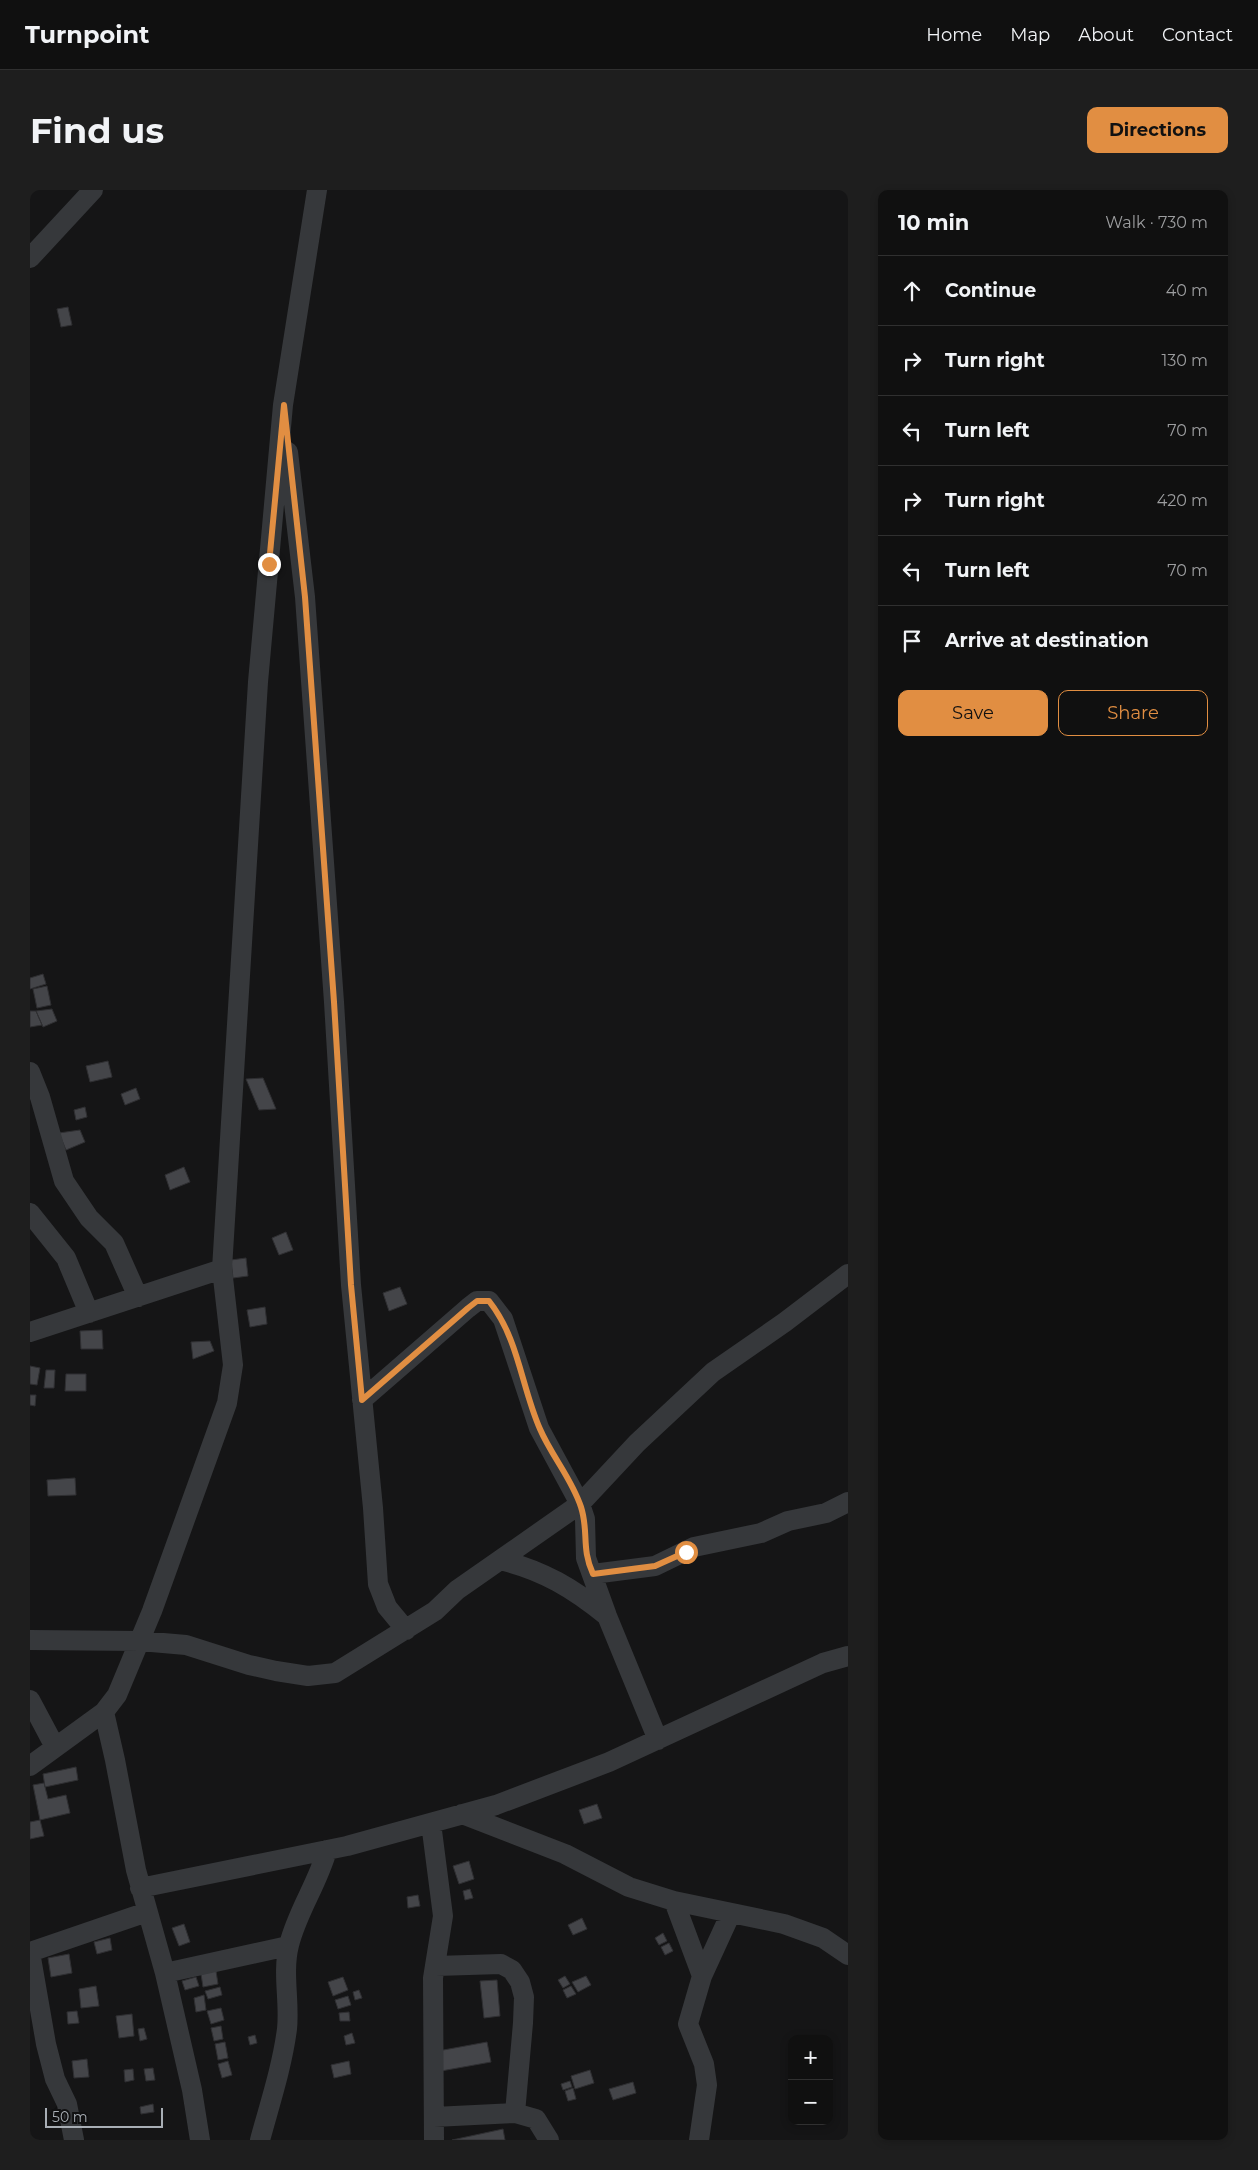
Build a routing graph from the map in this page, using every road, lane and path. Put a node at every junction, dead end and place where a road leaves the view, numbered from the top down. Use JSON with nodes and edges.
{"nodes":[{"id":1,"x":93,"y":190,"type":"edge"},
{"id":2,"x":317,"y":190,"type":"edge"},
{"id":3,"x":30,"y":258,"type":"edge"},
{"id":4,"x":284,"y":405,"type":"junction"},
{"id":5,"x":30,"y":1072,"type":"edge"},
{"id":6,"x":30,"y":1213,"type":"edge"},
{"id":7,"x":222,"y":1269,"type":"junction"},
{"id":8,"x":848,"y":1274,"type":"edge"},
{"id":9,"x":138,"y":1297,"type":"junction"},
{"id":10,"x":89,"y":1313,"type":"junction"},
{"id":11,"x":30,"y":1332,"type":"edge"},
{"id":12,"x":362,"y":1400,"type":"junction"},
{"id":13,"x":848,"y":1502,"type":"edge"},
{"id":14,"x":580,"y":1504,"type":"junction"},
{"id":15,"x":500,"y":1560,"type":"junction"},
{"id":16,"x":593,"y":1574,"type":"junction"},
{"id":17,"x":606,"y":1616,"type":"junction"},
{"id":18,"x":406,"y":1630,"type":"junction"},
{"id":19,"x":30,"y":1640,"type":"edge"},
{"id":20,"x":140,"y":1641,"type":"junction"},
{"id":21,"x":848,"y":1656,"type":"edge"},
{"id":22,"x":30,"y":1700,"type":"edge"},
{"id":23,"x":104,"y":1712,"type":"junction"},
{"id":24,"x":658,"y":1740,"type":"junction"},
{"id":25,"x":56,"y":1747,"type":"junction"},
{"id":26,"x":30,"y":1766,"type":"edge"},
{"id":27,"x":462,"y":1814,"type":"junction"},
{"id":28,"x":431,"y":1823,"type":"junction"},
{"id":29,"x":327,"y":1850,"type":"junction"},
{"id":30,"x":140,"y":1888,"type":"junction"},
{"id":31,"x":674,"y":1901,"type":"junction"},
{"id":32,"x":147,"y":1912,"type":"junction"},
{"id":33,"x":730,"y":1915,"type":"junction"},
{"id":34,"x":288,"y":1946,"type":"junction"},
{"id":35,"x":30,"y":1952,"type":"edge"},
{"id":36,"x":848,"y":1956,"type":"edge"},
{"id":37,"x":436,"y":1966,"type":"junction"},
{"id":38,"x":165,"y":1973,"type":"junction"},
{"id":39,"x":702,"y":1976,"type":"junction"},
{"id":40,"x":515,"y":2113,"type":"junction"},
{"id":41,"x":434,"y":2117,"type":"junction"},
{"id":42,"x":74,"y":2140,"type":"edge"},
{"id":43,"x":200,"y":2140,"type":"edge"},
{"id":44,"x":260,"y":2140,"type":"edge"},
{"id":45,"x":434,"y":2140,"type":"edge"},
{"id":46,"x":550,"y":2140,"type":"edge"},
{"id":47,"x":699,"y":2140,"type":"edge"}],
"edges":[{"from":1,"to":3,"type":"street"},
{"from":2,"to":4,"type":"street"},
{"from":4,"to":7,"type":"street"},
{"from":4,"to":12,"type":"street"},
{"from":5,"to":9,"type":"street"},
{"from":6,"to":10,"type":"street"},
{"from":7,"to":9,"type":"street"},
{"from":7,"to":20,"type":"street"},
{"from":8,"to":14,"type":"street"},
{"from":9,"to":10,"type":"street"},
{"from":10,"to":11,"type":"street"},
{"from":12,"to":14,"type":"street"},
{"from":12,"to":18,"type":"street"},
{"from":13,"to":16,"type":"street"},
{"from":14,"to":15,"type":"street"},
{"from":14,"to":16,"type":"street"},
{"from":15,"to":17,"type":"street"},
{"from":15,"to":18,"type":"street"},
{"from":16,"to":17,"type":"street"},
{"from":17,"to":24,"type":"street"},
{"from":18,"to":20,"type":"street"},
{"from":19,"to":20,"type":"street"},
{"from":20,"to":23,"type":"street"},
{"from":21,"to":24,"type":"street"},
{"from":22,"to":25,"type":"street"},
{"from":23,"to":25,"type":"street"},
{"from":23,"to":30,"type":"street"},
{"from":24,"to":27,"type":"street"},
{"from":25,"to":26,"type":"street"},
{"from":27,"to":28,"type":"street"},
{"from":27,"to":31,"type":"street"},
{"from":28,"to":29,"type":"street"},
{"from":28,"to":37,"type":"street"},
{"from":29,"to":30,"type":"street"},
{"from":29,"to":34,"type":"street"},
{"from":30,"to":32,"type":"street"},
{"from":31,"to":33,"type":"street"},
{"from":31,"to":39,"type":"street"},
{"from":32,"to":35,"type":"street"},
{"from":32,"to":38,"type":"street"},
{"from":33,"to":36,"type":"street"},
{"from":33,"to":39,"type":"street"},
{"from":34,"to":38,"type":"street"},
{"from":34,"to":44,"type":"street"},
{"from":35,"to":42,"type":"street"},
{"from":37,"to":40,"type":"street"},
{"from":37,"to":41,"type":"street"},
{"from":38,"to":43,"type":"street"},
{"from":39,"to":47,"type":"street"},
{"from":40,"to":41,"type":"street"},
{"from":40,"to":46,"type":"street"},
{"from":41,"to":45,"type":"street"}]}
